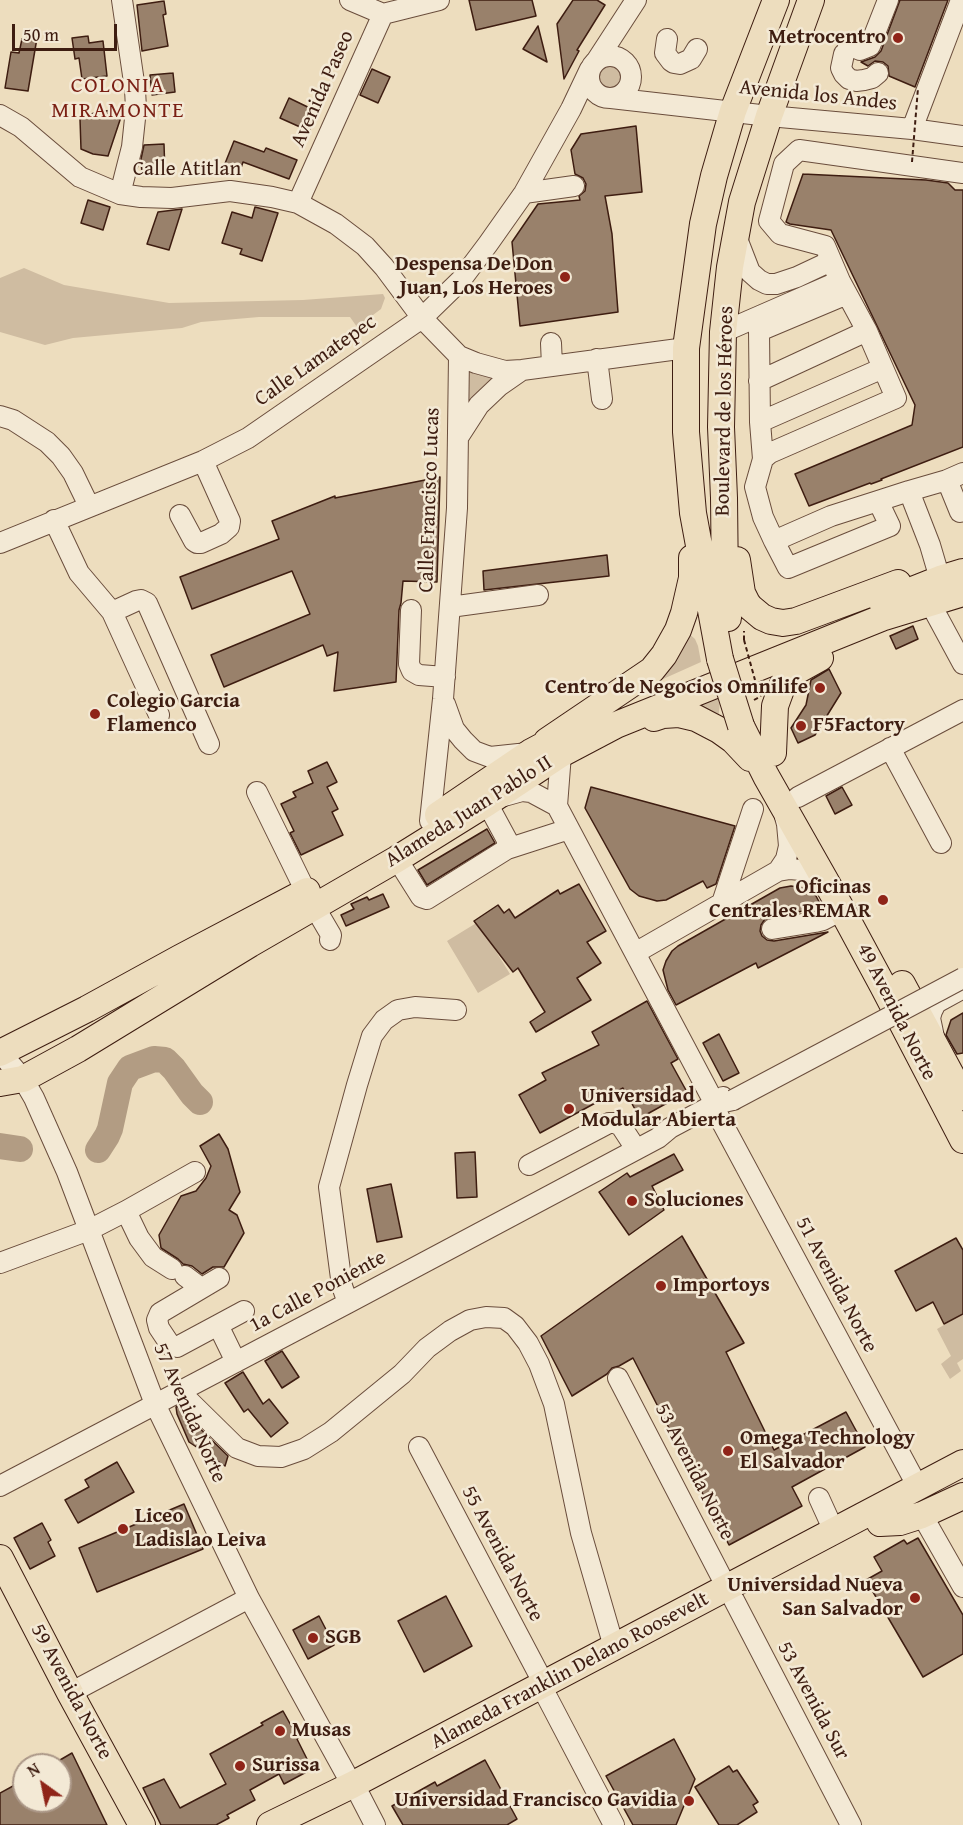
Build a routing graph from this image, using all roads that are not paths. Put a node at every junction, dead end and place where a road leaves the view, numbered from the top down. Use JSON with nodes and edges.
{"nodes":[{"id":1,"x":122,"y":0,"type":"edge"},
{"id":2,"x":350,"y":0,"type":"edge"},
{"id":3,"x":439,"y":0,"type":"edge"},
{"id":4,"x":638,"y":0,"type":"edge"},
{"id":5,"x":776,"y":0,"type":"edge"},
{"id":6,"x":811,"y":0,"type":"edge"},
{"id":7,"x":888,"y":0,"type":"edge"},
{"id":8,"x":961,"y":1,"type":"edge"},
{"id":9,"x":383,"y":14,"type":"junction"},
{"id":10,"x":667,"y":39,"type":"dead end"},
{"id":11,"x":697,"y":49,"type":"dead end"},
{"id":12,"x":593,"y":64,"type":"junction"},
{"id":13,"x":628,"y":66,"type":"junction"},
{"id":14,"x":878,"y":73,"type":"dead end"},
{"id":15,"x":609,"y":98,"type":"junction"},
{"id":16,"x":661,"y":108,"type":"junction"},
{"id":17,"x":571,"y":109,"type":"junction"},
{"id":18,"x":733,"y":111,"type":"junction"},
{"id":19,"x":0,"y":115,"type":"edge"},
{"id":20,"x":769,"y":116,"type":"junction"},
{"id":21,"x":912,"y":129,"type":"junction"},
{"id":22,"x":963,"y":136,"type":"edge"},
{"id":23,"x":963,"y":173,"type":"edge"},
{"id":24,"x":574,"y":186,"type":"dead end"},
{"id":25,"x":524,"y":193,"type":"junction"},
{"id":26,"x":120,"y":194,"type":"junction"},
{"id":27,"x":298,"y":203,"type":"junction"},
{"id":28,"x":736,"y":236,"type":"junction"},
{"id":29,"x":831,"y":261,"type":"junction"},
{"id":30,"x":843,"y":287,"type":"junction"},
{"id":31,"x":422,"y":318,"type":"junction"},
{"id":32,"x":867,"y":331,"type":"junction"},
{"id":33,"x":723,"y":332,"type":"junction"},
{"id":34,"x":551,"y":343,"type":"dead end"},
{"id":35,"x":686,"y":348,"type":"junction"},
{"id":36,"x":459,"y":356,"type":"junction"},
{"id":37,"x":597,"y":359,"type":"junction"},
{"id":38,"x":552,"y":366,"type":"junction"},
{"id":39,"x":883,"y":368,"type":"junction"},
{"id":40,"x":522,"y":370,"type":"junction"},
{"id":41,"x":759,"y":381,"type":"junction"},
{"id":42,"x":602,"y":399,"type":"dead end"},
{"id":43,"x":0,"y":416,"type":"edge"},
{"id":44,"x":760,"y":422,"type":"junction"},
{"id":45,"x":458,"y":438,"type":"junction"},
{"id":46,"x":763,"y":459,"type":"junction"},
{"id":47,"x":203,"y":461,"type":"junction"},
{"id":48,"x":955,"y":476,"type":"edge"},
{"id":49,"x":909,"y":491,"type":"junction"},
{"id":50,"x":724,"y":498,"type":"junction"},
{"id":51,"x":878,"y":501,"type":"junction"},
{"id":52,"x":89,"y":506,"type":"junction"},
{"id":53,"x":963,"y":511,"type":"edge"},
{"id":54,"x":693,"y":513,"type":"junction"},
{"id":55,"x":180,"y":515,"type":"dead end"},
{"id":56,"x":54,"y":520,"type":"junction"},
{"id":57,"x":774,"y":541,"type":"junction"},
{"id":58,"x":0,"y":543,"type":"edge"},
{"id":59,"x":951,"y":576,"type":"edge"},
{"id":60,"x":716,"y":584,"type":"junction"},
{"id":61,"x":963,"y":593,"type":"edge"},
{"id":62,"x":538,"y":595,"type":"dead end"},
{"id":63,"x":450,"y":607,"type":"junction"},
{"id":64,"x":919,"y":607,"type":"junction"},
{"id":65,"x":411,"y":610,"type":"dead end"},
{"id":66,"x":112,"y":612,"type":"junction"},
{"id":67,"x":733,"y":651,"type":"joint"},
{"id":68,"x":963,"y":664,"type":"edge"},
{"id":69,"x":445,"y":677,"type":"junction"},
{"id":70,"x":443,"y":699,"type":"junction"},
{"id":71,"x":963,"y":710,"type":"edge"},
{"id":72,"x":159,"y":715,"type":"dead end"},
{"id":73,"x":209,"y":744,"type":"dead end"},
{"id":74,"x":890,"y":748,"type":"junction"},
{"id":75,"x":531,"y":752,"type":"junction"},
{"id":76,"x":561,"y":754,"type":"junction"},
{"id":77,"x":769,"y":765,"type":"junction"},
{"id":78,"x":257,"y":792,"type":"dead end"},
{"id":79,"x":788,"y":798,"type":"junction"},
{"id":80,"x":491,"y":800,"type":"junction"},
{"id":81,"x":556,"y":806,"type":"junction"},
{"id":82,"x":753,"y":809,"type":"dead end"},
{"id":83,"x":430,"y":821,"type":"junction"},
{"id":84,"x":569,"y":829,"type":"junction"},
{"id":85,"x":941,"y":843,"type":"dead end"},
{"id":86,"x":507,"y":849,"type":"junction"},
{"id":87,"x":397,"y":859,"type":"junction"},
{"id":88,"x":778,"y":871,"type":"junction"},
{"id":89,"x":828,"y":884,"type":"junction"},
{"id":90,"x":742,"y":891,"type":"junction"},
{"id":91,"x":310,"y":899,"type":"junction"},
{"id":92,"x":835,"y":914,"type":"junction"},
{"id":93,"x":771,"y":929,"type":"dead end"},
{"id":94,"x":330,"y":940,"type":"dead end"},
{"id":95,"x":635,"y":952,"type":"junction"},
{"id":96,"x":963,"y":969,"type":"edge"},
{"id":97,"x":963,"y":978,"type":"edge"},
{"id":98,"x":891,"y":982,"type":"junction"},
{"id":99,"x":963,"y":988,"type":"edge"},
{"id":100,"x":931,"y":996,"type":"junction"},
{"id":101,"x":456,"y":1010,"type":"dead end"},
{"id":102,"x":883,"y":1021,"type":"junction"},
{"id":103,"x":928,"y":1052,"type":"junction"},
{"id":104,"x":0,"y":1053,"type":"edge"},
{"id":105,"x":11,"y":1081,"type":"edge"},
{"id":106,"x":963,"y":1097,"type":"edge"},
{"id":107,"x":722,"y":1106,"type":"junction"},
{"id":108,"x":963,"y":1140,"type":"edge"},
{"id":109,"x":636,"y":1149,"type":"junction"},
{"id":110,"x":529,"y":1165,"type":"dead end"},
{"id":111,"x":195,"y":1172,"type":"dead end"},
{"id":112,"x":126,"y":1211,"type":"junction"},
{"id":113,"x":89,"y":1230,"type":"junction"},
{"id":114,"x":1,"y":1259,"type":"edge"},
{"id":115,"x":219,"y":1278,"type":"dead end"},
{"id":116,"x":200,"y":1290,"type":"junction"},
{"id":117,"x":348,"y":1303,"type":"junction"},
{"id":118,"x":244,"y":1311,"type":"dead end"},
{"id":119,"x":218,"y":1325,"type":"junction"},
{"id":120,"x":236,"y":1362,"type":"junction"},
{"id":121,"x":618,"y":1378,"type":"dead end"},
{"id":122,"x":179,"y":1391,"type":"junction"},
{"id":123,"x":155,"y":1404,"type":"junction"},
{"id":124,"x":418,"y":1447,"type":"dead end"},
{"id":125,"x":963,"y":1449,"type":"edge"},
{"id":126,"x":963,"y":1463,"type":"edge"},
{"id":127,"x":912,"y":1476,"type":"junction"},
{"id":128,"x":963,"y":1480,"type":"edge"},
{"id":129,"x":0,"y":1486,"type":"edge"},
{"id":130,"x":963,"y":1496,"type":"edge"},
{"id":131,"x":819,"y":1498,"type":"dead end"},
{"id":132,"x":922,"y":1515,"type":"junction"},
{"id":133,"x":880,"y":1523,"type":"junction"},
{"id":134,"x":837,"y":1529,"type":"junction"},
{"id":135,"x":0,"y":1558,"type":"edge"},
{"id":136,"x":0,"y":1581,"type":"edge"},
{"id":137,"x":963,"y":1587,"type":"edge"},
{"id":138,"x":730,"y":1594,"type":"junction"},
{"id":139,"x":249,"y":1598,"type":"junction"},
{"id":140,"x":615,"y":1647,"type":"junction"},
{"id":141,"x":545,"y":1691,"type":"junction"},
{"id":142,"x":70,"y":1693,"type":"junction"},
{"id":143,"x":356,"y":1790,"type":"junction"},
{"id":144,"x":128,"y":1825,"type":"edge"},
{"id":145,"x":142,"y":1825,"type":"edge"},
{"id":146,"x":270,"y":1825,"type":"edge"},
{"id":147,"x":302,"y":1825,"type":"edge"},
{"id":148,"x":375,"y":1825,"type":"edge"},
{"id":149,"x":614,"y":1825,"type":"edge"},
{"id":150,"x":851,"y":1825,"type":"edge"}],
"edges":[{"from":1,"to":26,"type":"street"},
{"from":2,"to":9,"type":"street"},
{"from":3,"to":9,"type":"street"},
{"from":4,"to":12,"type":"street"},
{"from":4,"to":13,"type":"street"},
{"from":5,"to":18,"type":"main road","name":"Boulevard de los Héroes"},
{"from":6,"to":20,"type":"main road","name":"Boulevard de los Héroes"},
{"from":7,"to":14,"type":"street"},
{"from":8,"to":21,"type":"street"},
{"from":9,"to":27,"type":"street","name":"Avenida Paseo"},
{"from":10,"to":11,"type":"street"},
{"from":12,"to":13,"type":"street"},
{"from":12,"to":15,"type":"street"},
{"from":12,"to":17,"type":"street","name":"Calle Lamatepec"},
{"from":13,"to":15,"type":"street"},
{"from":13,"to":16,"type":"street","name":"Avenida los Andes"},
{"from":15,"to":16,"type":"street","name":"Avenida los Andes"},
{"from":15,"to":17,"type":"street"},
{"from":16,"to":18,"type":"street","name":"Avenida los Andes"},
{"from":17,"to":25,"type":"street","name":"Calle Lamatepec"},
{"from":18,"to":20,"type":"street","name":"Avenida los Andes"},
{"from":18,"to":35,"type":"main road","name":"Boulevard de los Héroes"},
{"from":19,"to":26,"type":"street","name":"Calle Atitlan"},
{"from":20,"to":21,"type":"street","name":"Avenida los Andes"},
{"from":20,"to":28,"type":"main road","name":"Boulevard de los Héroes"},
{"from":21,"to":22,"type":"street","name":"Avenida los Andes"},
{"from":23,"to":29,"type":"street"},
{"from":24,"to":25,"type":"street"},
{"from":25,"to":31,"type":"street","name":"Calle Lamatepec"},
{"from":26,"to":27,"type":"street","name":"Calle Atitlan"},
{"from":27,"to":31,"type":"street","name":"Calle Atitlan"},
{"from":28,"to":29,"type":"street"},
{"from":28,"to":33,"type":"main road","name":"Boulevard de los Héroes"},
{"from":29,"to":30,"type":"street"},
{"from":30,"to":32,"type":"street"},
{"from":30,"to":33,"type":"street"},
{"from":30,"to":41,"type":"street"},
{"from":31,"to":36,"type":"street"},
{"from":31,"to":47,"type":"street","name":"Calle Lamatepec"},
{"from":32,"to":39,"type":"street"},
{"from":32,"to":41,"type":"street"},
{"from":33,"to":50,"type":"main road","name":"Boulevard de los Héroes"},
{"from":34,"to":38,"type":"street"},
{"from":35,"to":37,"type":"street"},
{"from":35,"to":54,"type":"main road","name":"Boulevard de los Héroes"},
{"from":36,"to":40,"type":"street"},
{"from":36,"to":45,"type":"street","name":"Calle Francisco Lucas"},
{"from":37,"to":38,"type":"street"},
{"from":37,"to":42,"type":"street"},
{"from":38,"to":40,"type":"street"},
{"from":39,"to":44,"type":"street"},
{"from":39,"to":46,"type":"street"},
{"from":40,"to":45,"type":"street"},
{"from":41,"to":44,"type":"street"},
{"from":43,"to":52,"type":"street"},
{"from":44,"to":46,"type":"street"},
{"from":45,"to":63,"type":"street","name":"Calle Francisco Lucas"},
{"from":46,"to":57,"type":"street"},
{"from":47,"to":52,"type":"street","name":"Calle Lamatepec"},
{"from":47,"to":55,"type":"street"},
{"from":48,"to":49,"type":"street"},
{"from":48,"to":53,"type":"street"},
{"from":49,"to":51,"type":"street"},
{"from":49,"to":59,"type":"street"},
{"from":50,"to":59,"type":"main road"},
{"from":50,"to":60,"type":"main road","name":"Boulevard de los Héroes"},
{"from":51,"to":57,"type":"street"},
{"from":51,"to":57,"type":"street"},
{"from":52,"to":56,"type":"street","name":"Calle Lamatepec"},
{"from":54,"to":60,"type":"main road","name":"Boulevard de los Héroes"},
{"from":54,"to":75,"type":"main road"},
{"from":56,"to":58,"type":"street","name":"Calle Lamatepec"},
{"from":56,"to":66,"type":"street"},
{"from":59,"to":75,"type":"main road","name":"Alameda Juan Pablo II"},
{"from":60,"to":67,"type":"main road","name":"Boulevard de los Héroes"},
{"from":61,"to":64,"type":"main road","name":"Alameda Juan Pablo II"},
{"from":62,"to":63,"type":"street"},
{"from":63,"to":69,"type":"street","name":"Calle Francisco Lucas"},
{"from":64,"to":68,"type":"street"},
{"from":64,"to":76,"type":"main road","name":"Alameda Juan Pablo II"},
{"from":64,"to":77,"type":"main road"},
{"from":65,"to":69,"type":"street"},
{"from":66,"to":72,"type":"street"},
{"from":66,"to":73,"type":"street"},
{"from":67,"to":77,"type":"main road","name":"49 Avenida Norte"},
{"from":69,"to":70,"type":"street","name":"Calle Francisco Lucas"},
{"from":70,"to":75,"type":"street","name":"Calle Francisco Lucas"},
{"from":70,"to":83,"type":"street","name":"Calle Francisco Lucas"},
{"from":71,"to":74,"type":"street"},
{"from":74,"to":79,"type":"street"},
{"from":74,"to":85,"type":"street"},
{"from":75,"to":83,"type":"main road","name":"Alameda Juan Pablo II"},
{"from":76,"to":77,"type":"main road"},
{"from":76,"to":80,"type":"main road","name":"Alameda Juan Pablo II"},
{"from":76,"to":81,"type":"street"},
{"from":77,"to":79,"type":"main road","name":"49 Avenida Norte"},
{"from":78,"to":91,"type":"street"},
{"from":79,"to":88,"type":"street"},
{"from":79,"to":89,"type":"main road","name":"49 Avenida Norte"},
{"from":79,"to":98,"type":"main road","name":"49 Avenida Norte"},
{"from":80,"to":81,"type":"street"},
{"from":80,"to":86,"type":"street"},
{"from":80,"to":87,"type":"main road","name":"Alameda Juan Pablo II"},
{"from":81,"to":84,"type":"street","name":"51 Avenida Norte"},
{"from":82,"to":90,"type":"street"},
{"from":83,"to":91,"type":"main road","name":"Alameda Juan Pablo II"},
{"from":84,"to":86,"type":"street"},
{"from":84,"to":95,"type":"street","name":"51 Avenida Norte"},
{"from":86,"to":87,"type":"street"},
{"from":87,"to":91,"type":"main road","name":"Alameda Juan Pablo II"},
{"from":88,"to":89,"type":"street"},
{"from":88,"to":90,"type":"street"},
{"from":89,"to":92,"type":"main road","name":"49 Avenida Norte"},
{"from":90,"to":95,"type":"street"},
{"from":91,"to":94,"type":"street"},
{"from":91,"to":104,"type":"main road","name":"Alameda Juan Pablo II"},
{"from":91,"to":105,"type":"main road","name":"Alameda Juan Pablo II"},
{"from":92,"to":93,"type":"street"},
{"from":92,"to":98,"type":"main road","name":"49 Avenida Norte"},
{"from":95,"to":107,"type":"street","name":"51 Avenida Norte"},
{"from":96,"to":100,"type":"street"},
{"from":97,"to":107,"type":"street","name":"1a Calle Poniente","bridge":true},
{"from":98,"to":100,"type":"street"},
{"from":98,"to":102,"type":"street"},
{"from":98,"to":103,"type":"main road","name":"49 Avenida Norte"},
{"from":99,"to":100,"type":"street"},
{"from":100,"to":103,"type":"street"},
{"from":101,"to":117,"type":"street"},
{"from":102,"to":103,"type":"street"},
{"from":102,"to":107,"type":"street","name":"1a Calle Poniente"},
{"from":103,"to":106,"type":"main road","name":"49 Avenida Norte"},
{"from":103,"to":108,"type":"main road","name":"49 Avenida Norte"},
{"from":104,"to":105,"type":"street","name":"57 Avenida Norte"},
{"from":105,"to":113,"type":"street","name":"57 Avenida Norte"},
{"from":107,"to":109,"type":"street","name":"1a Calle Poniente"},
{"from":107,"to":127,"type":"street","name":"51 Avenida Norte"},
{"from":109,"to":110,"type":"street"},
{"from":109,"to":117,"type":"street","name":"1a Calle Poniente"},
{"from":111,"to":112,"type":"street"},
{"from":112,"to":113,"type":"street"},
{"from":112,"to":116,"type":"street"},
{"from":113,"to":114,"type":"street"},
{"from":113,"to":123,"type":"street","name":"57 Avenida Norte"},
{"from":115,"to":116,"type":"street"},
{"from":116,"to":119,"type":"street"},
{"from":117,"to":120,"type":"street","name":"1a Calle Poniente"},
{"from":118,"to":119,"type":"street"},
{"from":119,"to":120,"type":"street"},
{"from":120,"to":122,"type":"street","name":"1a Calle Poniente"},
{"from":121,"to":138,"type":"street","name":"53 Avenida Norte"},
{"from":122,"to":123,"type":"street","name":"1a Calle Poniente"},
{"from":122,"to":140,"type":"street"},
{"from":123,"to":129,"type":"street","name":"1a Calle Poniente"},
{"from":123,"to":139,"type":"street","name":"57 Avenida Norte"},
{"from":124,"to":141,"type":"street","name":"55 Avenida Norte"},
{"from":125,"to":127,"type":"main road"},
{"from":126,"to":134,"type":"main road","name":"Alameda Franklin Delano Roosevelt"},
{"from":127,"to":134,"type":"main road"},
{"from":128,"to":133,"type":"main road","name":"Alameda Franklin Delano Roosevelt"},
{"from":130,"to":132,"type":"main road"},
{"from":131,"to":134,"type":"street"},
{"from":132,"to":133,"type":"main road"},
{"from":132,"to":137,"type":"street"},
{"from":133,"to":138,"type":"main road","name":"Alameda Franklin Delano Roosevelt"},
{"from":134,"to":138,"type":"main road","name":"Alameda Franklin Delano Roosevelt"},
{"from":135,"to":142,"type":"main road","name":"59 Avenida Norte"},
{"from":136,"to":144,"type":"main road","name":"59 Avenida Norte"},
{"from":138,"to":140,"type":"main road","name":"Alameda Franklin Delano Roosevelt"},
{"from":138,"to":141,"type":"main road","name":"Alameda Franklin Delano Roosevelt"},
{"from":138,"to":150,"type":"street","name":"53 Avenida Sur"},
{"from":139,"to":142,"type":"street"},
{"from":139,"to":143,"type":"street","name":"57 Avenida Norte"},
{"from":140,"to":141,"type":"main road","name":"Alameda Franklin Delano Roosevelt"},
{"from":141,"to":143,"type":"main road","name":"Alameda Franklin Delano Roosevelt"},
{"from":141,"to":149,"type":"street","name":"55 Avenida Norte"},
{"from":142,"to":145,"type":"main road","name":"59 Avenida Norte"},
{"from":143,"to":146,"type":"main road","name":"Alameda Franklin Delano Roosevelt"},
{"from":143,"to":147,"type":"main road","name":"Alameda Franklin Delano Roosevelt"},
{"from":143,"to":148,"type":"street","name":"57 Avenida Norte"}]}
